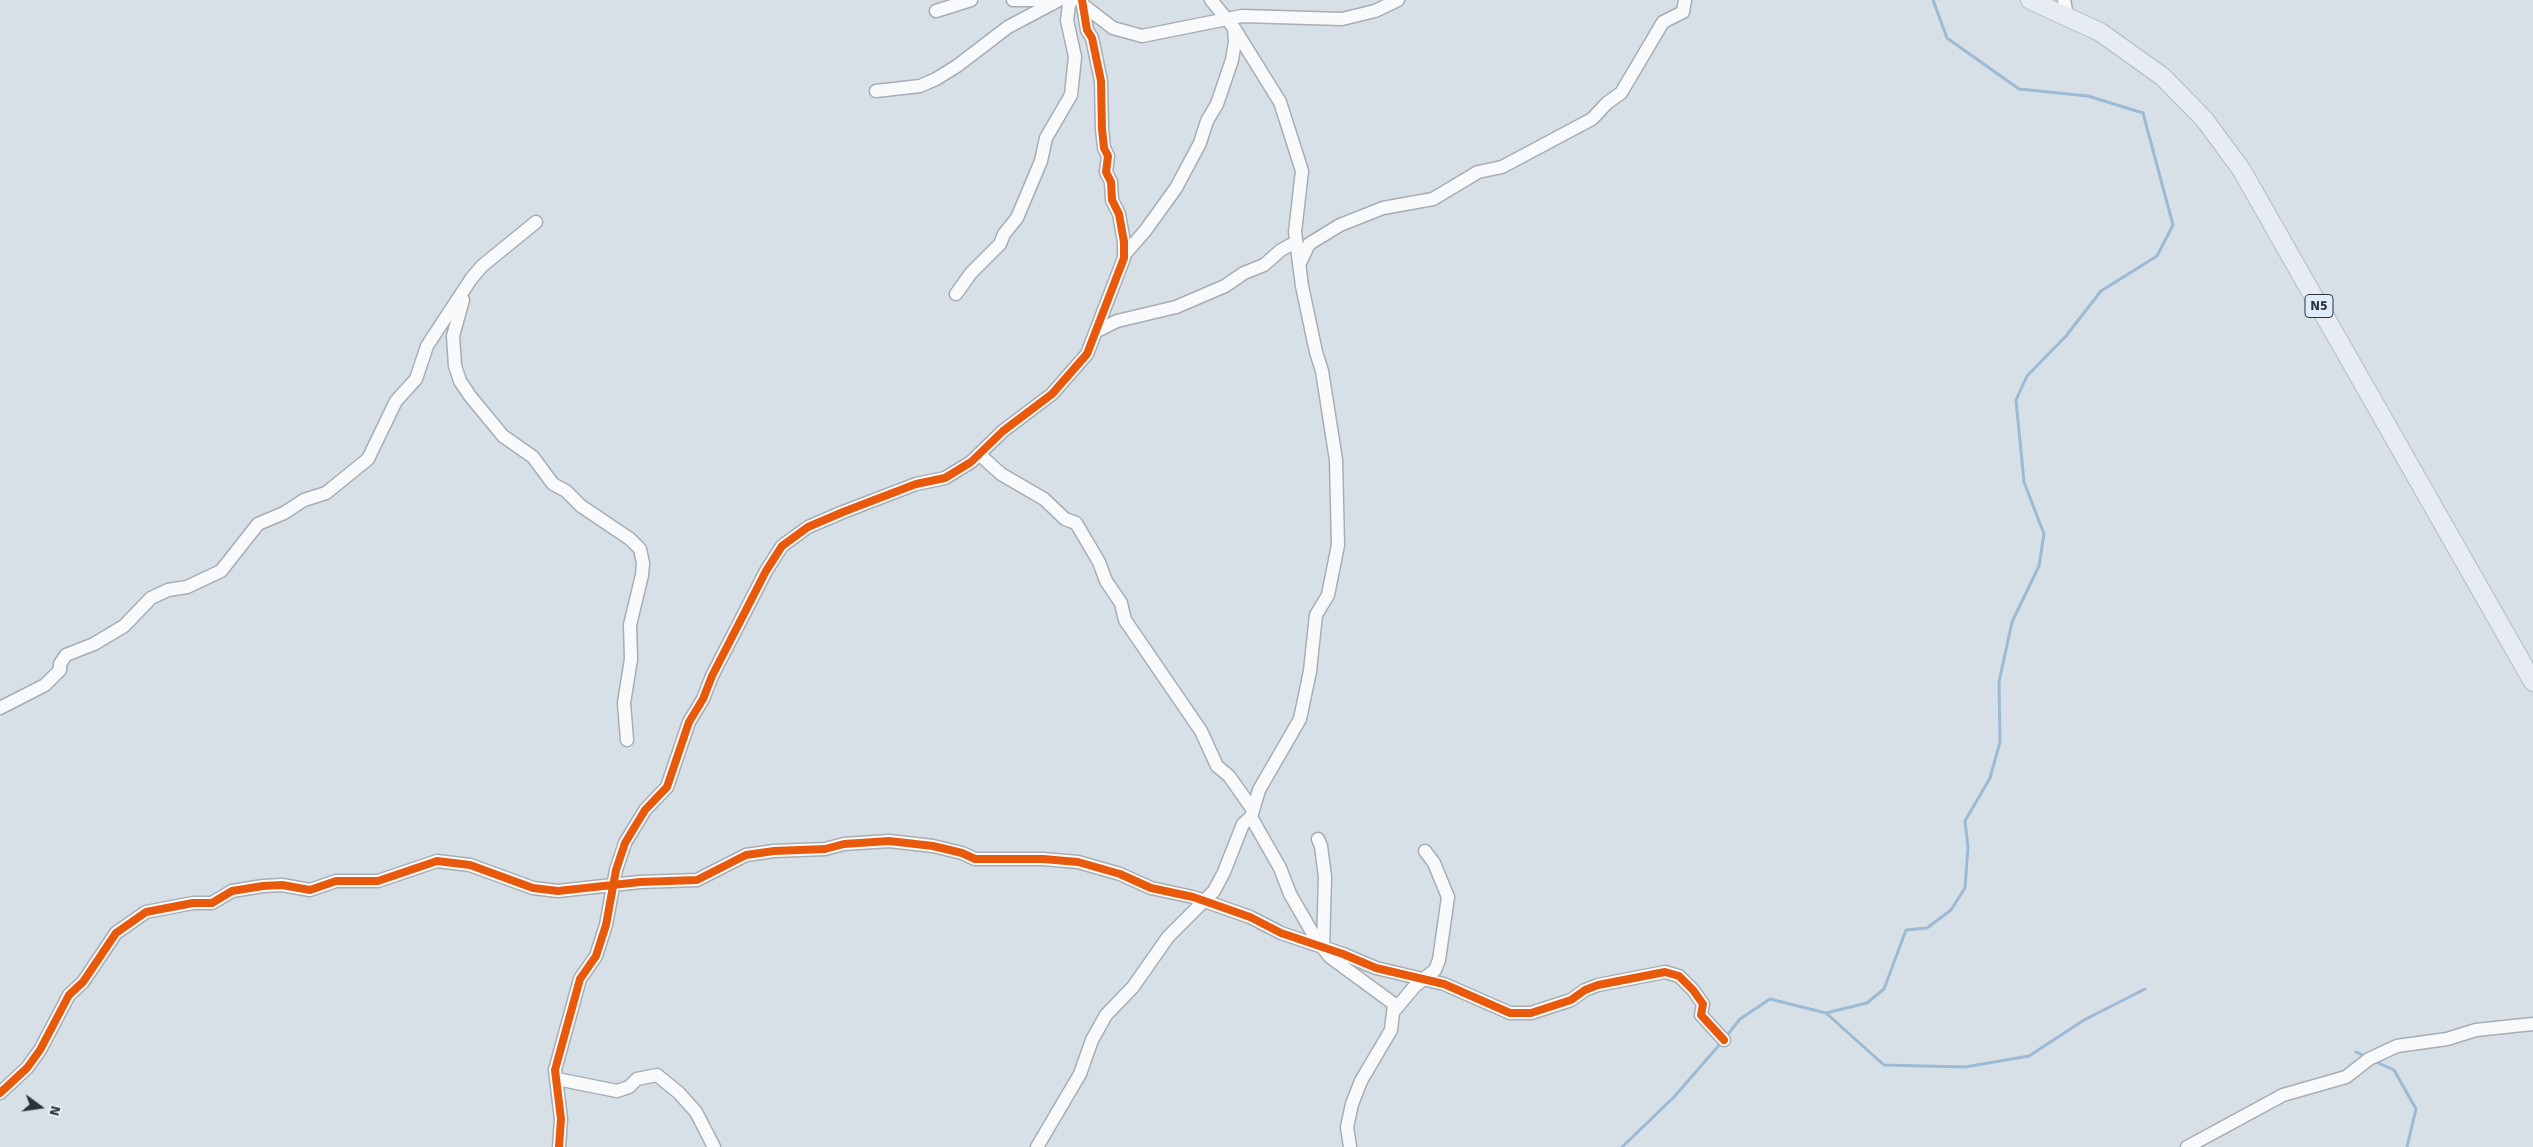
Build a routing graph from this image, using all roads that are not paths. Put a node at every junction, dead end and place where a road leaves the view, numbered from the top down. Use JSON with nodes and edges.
{"nodes":[{"id":1,"x":971,"y":0,"type":"edge"},
{"id":2,"x":1014,"y":0,"type":"edge"},
{"id":3,"x":1212,"y":0,"type":"edge"},
{"id":4,"x":1398,"y":0,"type":"edge"},
{"id":5,"x":1685,"y":0,"type":"edge"},
{"id":6,"x":2030,"y":0,"type":"edge"},
{"id":7,"x":1056,"y":2,"type":"edge"},
{"id":8,"x":1079,"y":2,"type":"edge"},
{"id":9,"x":2062,"y":7,"type":"edge"},
{"id":10,"x":936,"y":11,"type":"dead end"},
{"id":11,"x":1230,"y":23,"type":"junction"},
{"id":12,"x":876,"y":91,"type":"dead end"},
{"id":13,"x":536,"y":222,"type":"dead end"},
{"id":14,"x":1296,"y":242,"type":"junction"},
{"id":15,"x":1124,"y":255,"type":"junction"},
{"id":16,"x":1299,"y":264,"type":"junction"},
{"id":17,"x":467,"y":286,"type":"junction"},
{"id":18,"x":956,"y":294,"type":"dead end"},
{"id":19,"x":1097,"y":331,"type":"junction"},
{"id":20,"x":979,"y":454,"type":"junction"},
{"id":21,"x":2533,"y":682,"type":"edge"},
{"id":22,"x":0,"y":708,"type":"edge"},
{"id":23,"x":627,"y":740,"type":"dead end"},
{"id":24,"x":1252,"y":814,"type":"junction"},
{"id":25,"x":1318,"y":839,"type":"dead end"},
{"id":26,"x":1425,"y":851,"type":"dead end"},
{"id":27,"x":613,"y":886,"type":"junction"},
{"id":28,"x":1204,"y":901,"type":"junction"},
{"id":29,"x":1323,"y":948,"type":"junction"},
{"id":30,"x":1423,"y":980,"type":"junction"},
{"id":31,"x":1393,"y":1012,"type":"junction"},
{"id":32,"x":2533,"y":1024,"type":"edge"},
{"id":33,"x":1724,"y":1040,"type":"dead end"},
{"id":34,"x":557,"y":1079,"type":"junction"},
{"id":35,"x":0,"y":1093,"type":"edge"},
{"id":36,"x":559,"y":1147,"type":"edge"},
{"id":37,"x":714,"y":1147,"type":"edge"},
{"id":38,"x":1037,"y":1147,"type":"edge"},
{"id":39,"x":1350,"y":1147,"type":"edge"},
{"id":40,"x":2188,"y":1147,"type":"edge"}],
"edges":[{"from":1,"to":10,"type":"street"},
{"from":2,"to":7,"type":"street"},
{"from":3,"to":11,"type":"street"},
{"from":4,"to":11,"type":"street"},
{"from":5,"to":16,"type":"street"},
{"from":6,"to":9,"type":"highway","number":"N5"},
{"from":7,"to":12,"type":"street"},
{"from":8,"to":11,"type":"street"},
{"from":8,"to":15,"type":"street"},
{"from":8,"to":18,"type":"street"},
{"from":9,"to":21,"type":"highway","number":"N5"},
{"from":11,"to":14,"type":"street"},
{"from":11,"to":15,"type":"street"},
{"from":13,"to":17,"type":"street"},
{"from":14,"to":16,"type":"street"},
{"from":14,"to":19,"type":"street"},
{"from":15,"to":19,"type":"street"},
{"from":16,"to":24,"type":"street"},
{"from":17,"to":22,"type":"street"},
{"from":17,"to":23,"type":"street"},
{"from":19,"to":20,"type":"street"},
{"from":20,"to":24,"type":"street"},
{"from":20,"to":27,"type":"street"},
{"from":24,"to":28,"type":"street"},
{"from":24,"to":29,"type":"street"},
{"from":25,"to":29,"type":"street"},
{"from":26,"to":30,"type":"street"},
{"from":27,"to":28,"type":"street"},
{"from":27,"to":34,"type":"street"},
{"from":27,"to":35,"type":"street"},
{"from":28,"to":29,"type":"street"},
{"from":28,"to":38,"type":"street"},
{"from":29,"to":30,"type":"street"},
{"from":29,"to":31,"type":"street"},
{"from":30,"to":31,"type":"street"},
{"from":30,"to":33,"type":"street"},
{"from":31,"to":39,"type":"street"},
{"from":32,"to":40,"type":"street"},
{"from":34,"to":36,"type":"street"},
{"from":34,"to":37,"type":"street"}]}
